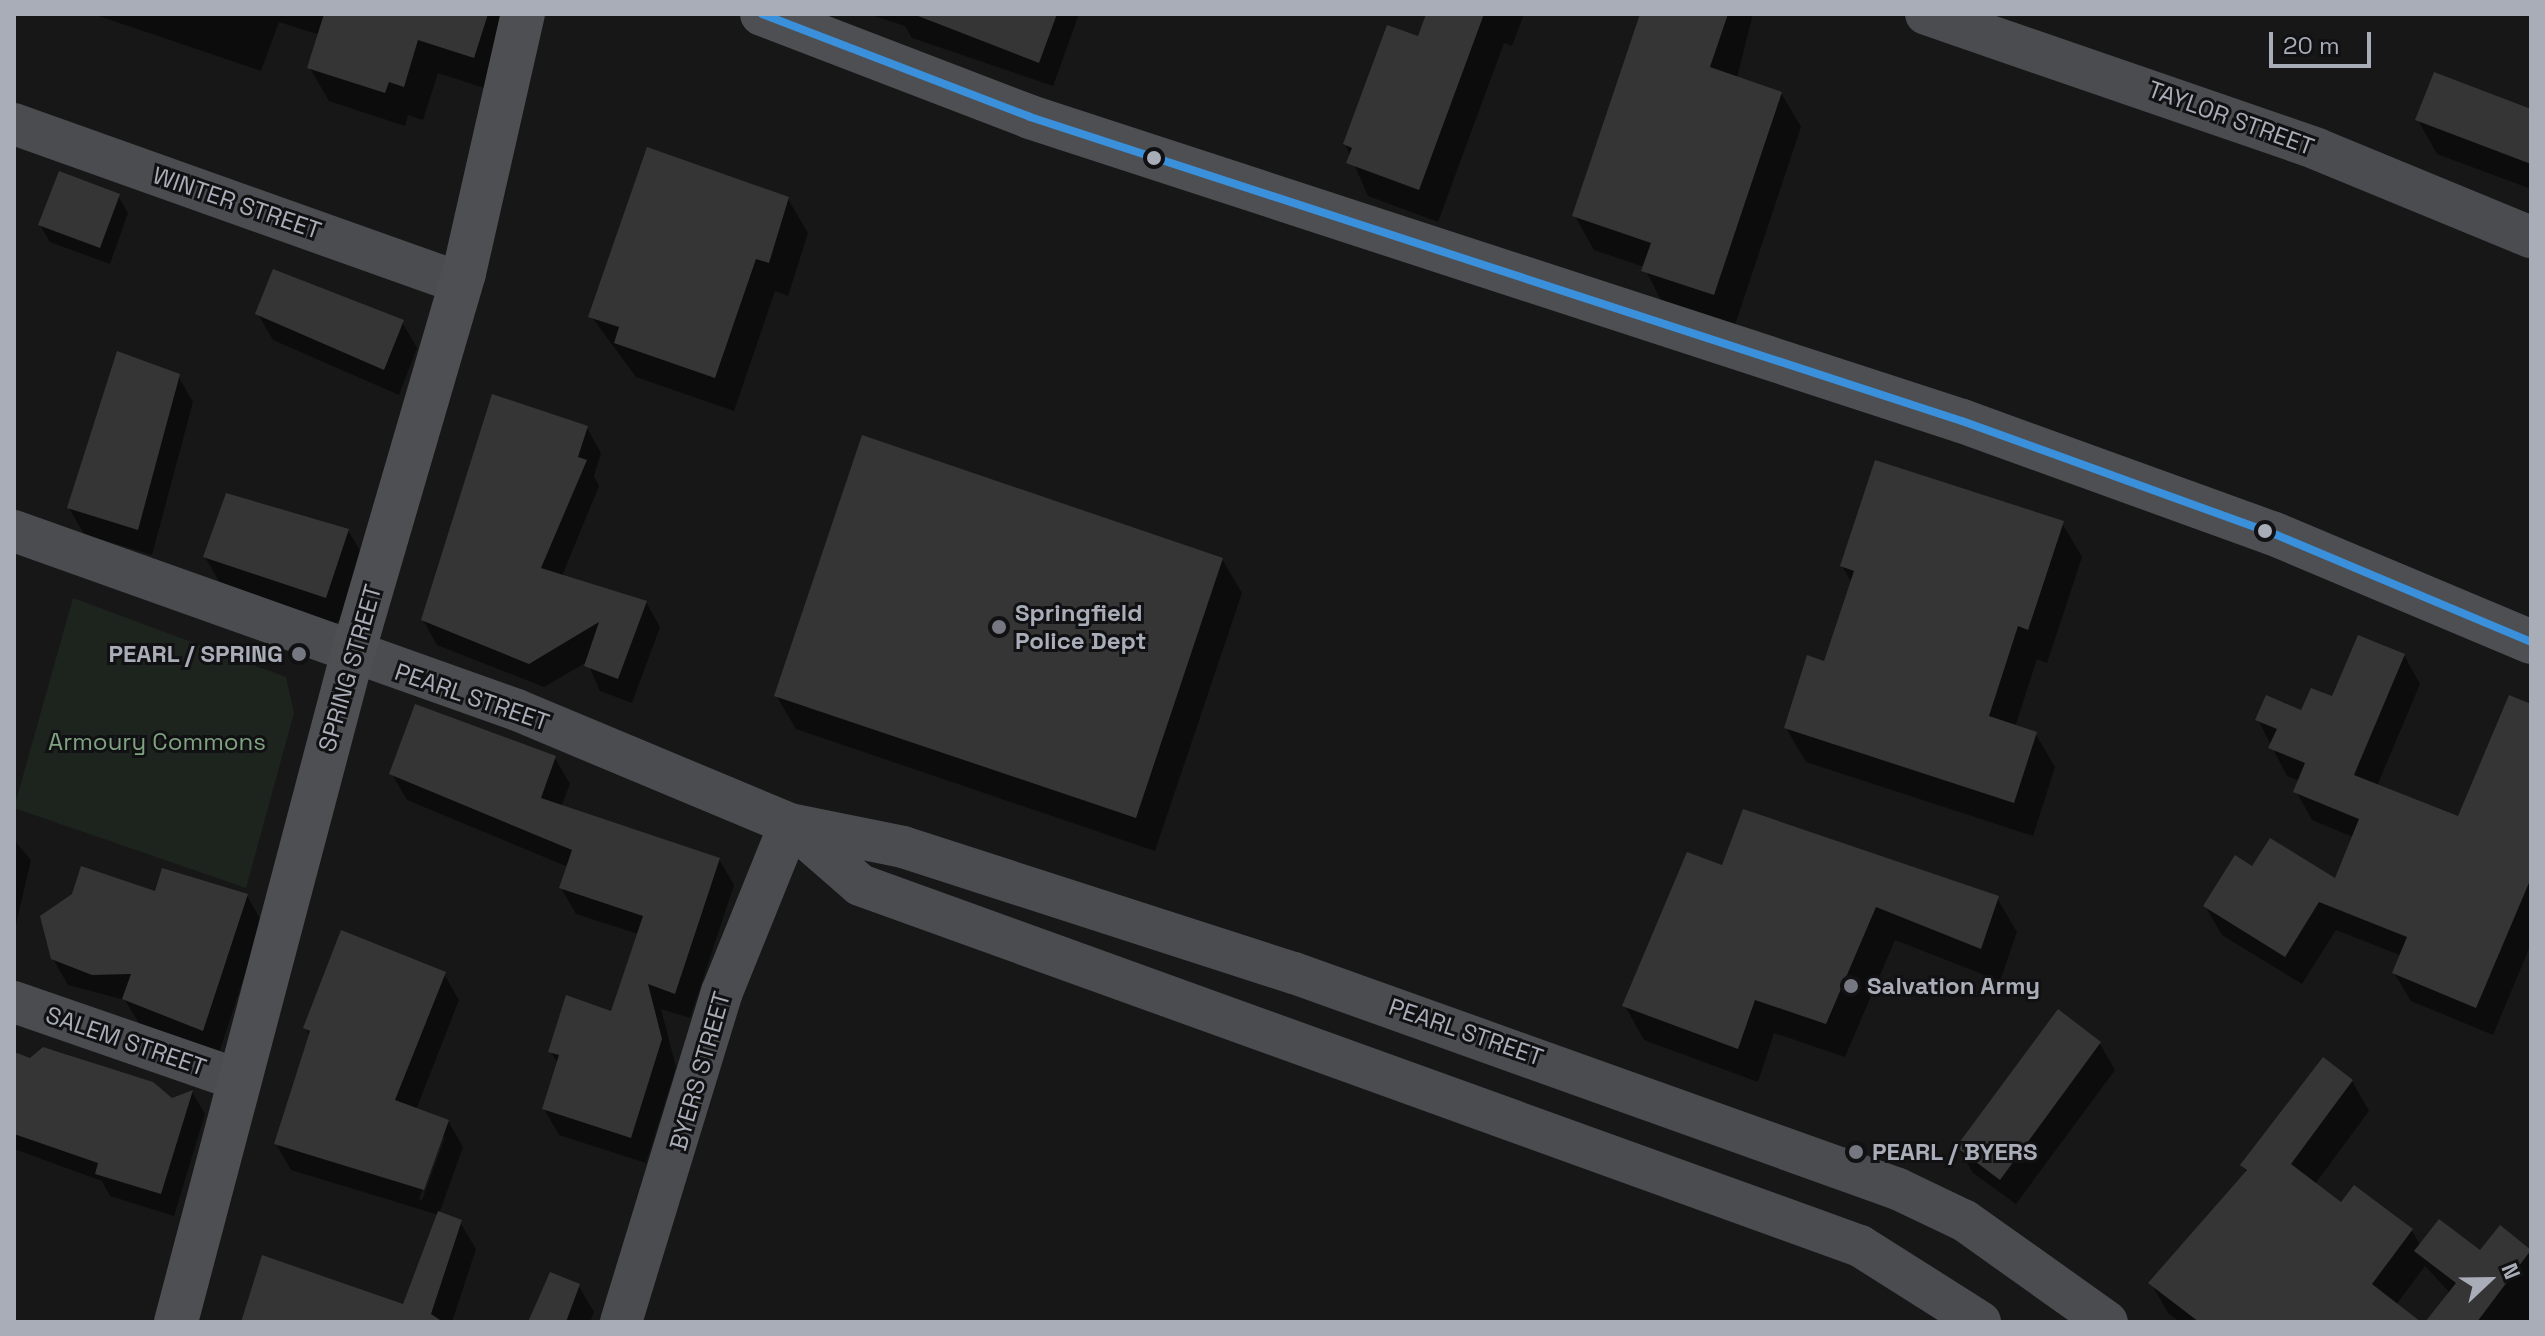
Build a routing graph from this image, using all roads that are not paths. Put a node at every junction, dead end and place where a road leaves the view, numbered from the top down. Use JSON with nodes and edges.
{"nodes":[{"id":1,"x":523,"y":14,"type":"edge"},
{"id":2,"x":762,"y":14,"type":"edge"},
{"id":3,"x":1926,"y":14,"type":"edge"},
{"id":4,"x":14,"y":124,"type":"edge"},
{"id":5,"x":2531,"y":237,"type":"edge"},
{"id":6,"x":461,"y":283,"type":"junction"},
{"id":7,"x":14,"y":531,"type":"edge"},
{"id":8,"x":2531,"y":642,"type":"edge"},
{"id":9,"x":352,"y":656,"type":"junction"},
{"id":10,"x":790,"y":824,"type":"junction"},
{"id":11,"x":1205,"y":944,"type":"junction"},
{"id":12,"x":14,"y":1002,"type":"edge"},
{"id":13,"x":1186,"y":1003,"type":"junction"},
{"id":14,"x":239,"y":1080,"type":"junction"},
{"id":15,"x":1789,"y":1151,"type":"junction"},
{"id":16,"x":1768,"y":1211,"type":"junction"},
{"id":17,"x":176,"y":1322,"type":"edge"},
{"id":18,"x":621,"y":1322,"type":"edge"},
{"id":19,"x":1980,"y":1322,"type":"edge"},
{"id":20,"x":2107,"y":1322,"type":"edge"}],
"edges":[{"from":1,"to":6,"type":"main road","name":"SPRING STREET"},
{"from":2,"to":8,"type":"main road"},
{"from":3,"to":5,"type":"street","name":"TAYLOR STREET"},
{"from":4,"to":6,"type":"street","name":"WINTER STREET"},
{"from":6,"to":9,"type":"main road","name":"SPRING STREET"},
{"from":7,"to":9,"type":"street","name":"PEARL STREET"},
{"from":9,"to":10,"type":"street","name":"PEARL STREET"},
{"from":9,"to":14,"type":"main road","name":"SPRING STREET"},
{"from":10,"to":11,"type":"street","name":"PEARL STREET"},
{"from":10,"to":13,"type":"street","name":"PEARL STREET"},
{"from":10,"to":18,"type":"street","name":"BYERS STREET"},
{"from":11,"to":13,"type":"street"},
{"from":11,"to":15,"type":"street","name":"PEARL STREET"},
{"from":12,"to":14,"type":"street","name":"SALEM STREET"},
{"from":13,"to":16,"type":"street","name":"PEARL STREET"},
{"from":14,"to":17,"type":"main road","name":"SPRING STREET"},
{"from":15,"to":16,"type":"street"},
{"from":15,"to":20,"type":"street","name":"PEARL STREET"},
{"from":16,"to":19,"type":"street","name":"PEARL STREET"}]}
